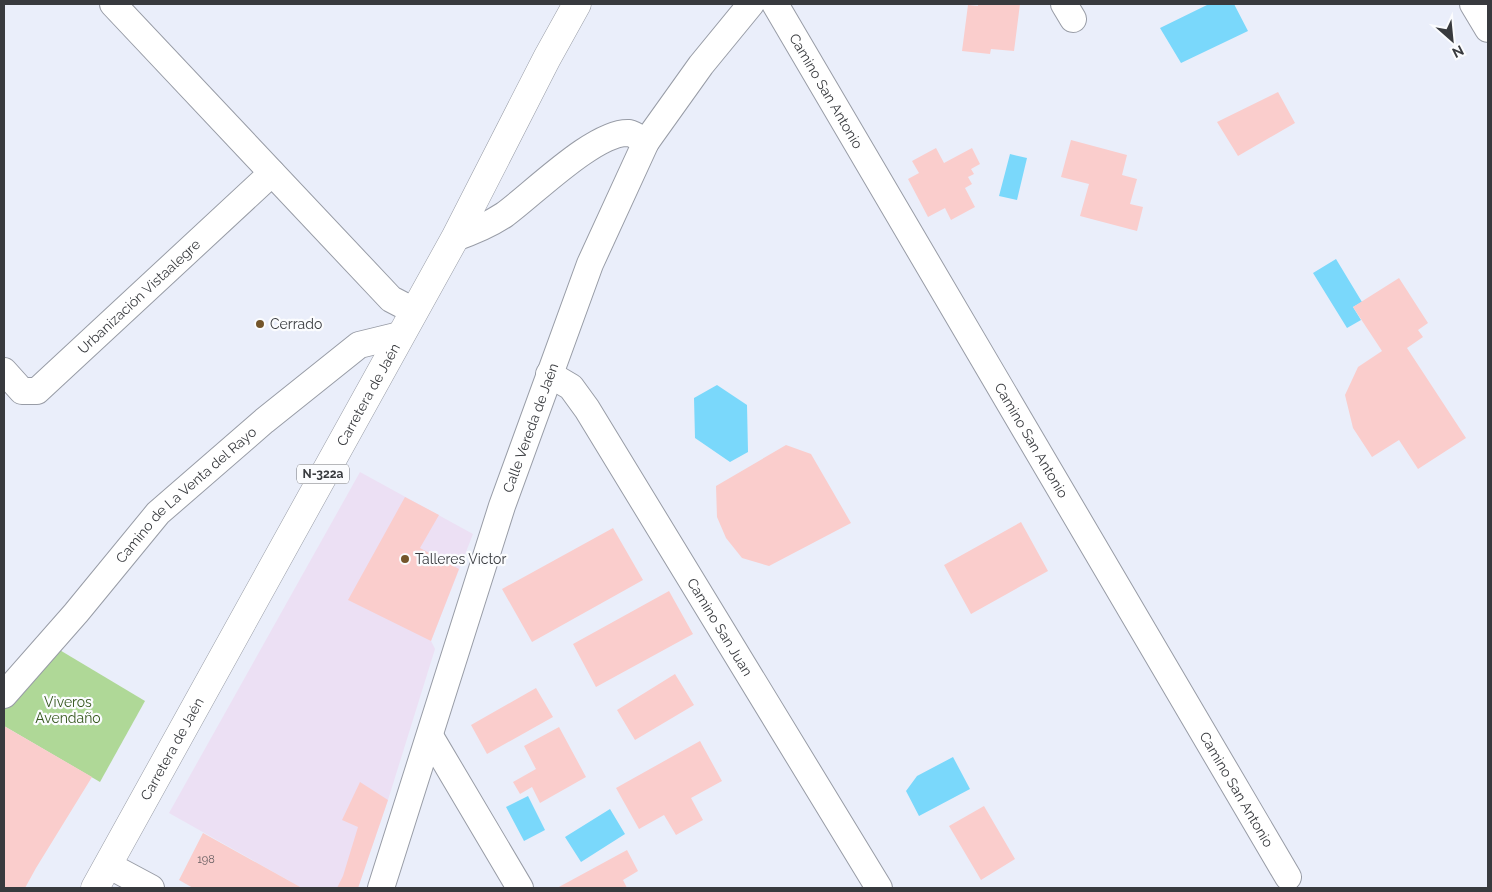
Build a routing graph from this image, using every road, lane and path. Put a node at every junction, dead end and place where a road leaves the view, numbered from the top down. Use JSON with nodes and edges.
{"nodes":[{"id":1,"x":113,"y":4,"type":"edge"},
{"id":2,"x":577,"y":4,"type":"edge"},
{"id":3,"x":752,"y":4,"type":"edge"},
{"id":4,"x":775,"y":4,"type":"edge"},
{"id":5,"x":1473,"y":4,"type":"edge"},
{"id":6,"x":1488,"y":28,"type":"edge"},
{"id":7,"x":646,"y":142,"type":"junction"},
{"id":8,"x":272,"y":173,"type":"junction"},
{"id":9,"x":455,"y":238,"type":"junction"},
{"id":10,"x":414,"y":311,"type":"junction"},
{"id":11,"x":400,"y":335,"type":"junction"},
{"id":12,"x":4,"y":371,"type":"edge"},
{"id":13,"x":549,"y":374,"type":"junction"},
{"id":14,"x":4,"y":695,"type":"edge"},
{"id":15,"x":430,"y":736,"type":"junction"},
{"id":16,"x":101,"y":877,"type":"edge"},
{"id":17,"x":1288,"y":877,"type":"dead end"},
{"id":18,"x":150,"y":888,"type":"edge"},
{"id":19,"x":381,"y":888,"type":"edge"},
{"id":20,"x":520,"y":888,"type":"edge"},
{"id":21,"x":879,"y":888,"type":"edge"}],
"edges":[{"from":1,"to":8,"type":"street"},
{"from":2,"to":9,"type":"highway","name":"Carretera de Jaén","number":"N-322a"},
{"from":3,"to":7,"type":"street","name":"Calle Vereda de Jaén"},
{"from":4,"to":17,"type":"street","name":"Camino San Antonio"},
{"from":5,"to":6,"type":"street"},
{"from":7,"to":9,"type":"street"},
{"from":7,"to":13,"type":"street","name":"Calle Vereda de Jaén"},
{"from":8,"to":10,"type":"street"},
{"from":8,"to":12,"type":"street","name":"Urbanización Vistaalegre"},
{"from":9,"to":10,"type":"highway","name":"Carretera de Jaén","number":"N-322a"},
{"from":10,"to":11,"type":"highway","name":"Carretera de Jaén","number":"N-322a"},
{"from":11,"to":14,"type":"street","name":"Camino de La Venta del Rayo"},
{"from":11,"to":16,"type":"highway","name":"Carretera de Jaén","number":"N-322a"},
{"from":13,"to":15,"type":"street","name":"Calle Vereda de Jaén"},
{"from":13,"to":21,"type":"street","name":"Camino San Juan"},
{"from":15,"to":19,"type":"street","name":"Calle Vereda de Jaén"},
{"from":15,"to":20,"type":"street"},
{"from":16,"to":18,"type":"street"}]}
